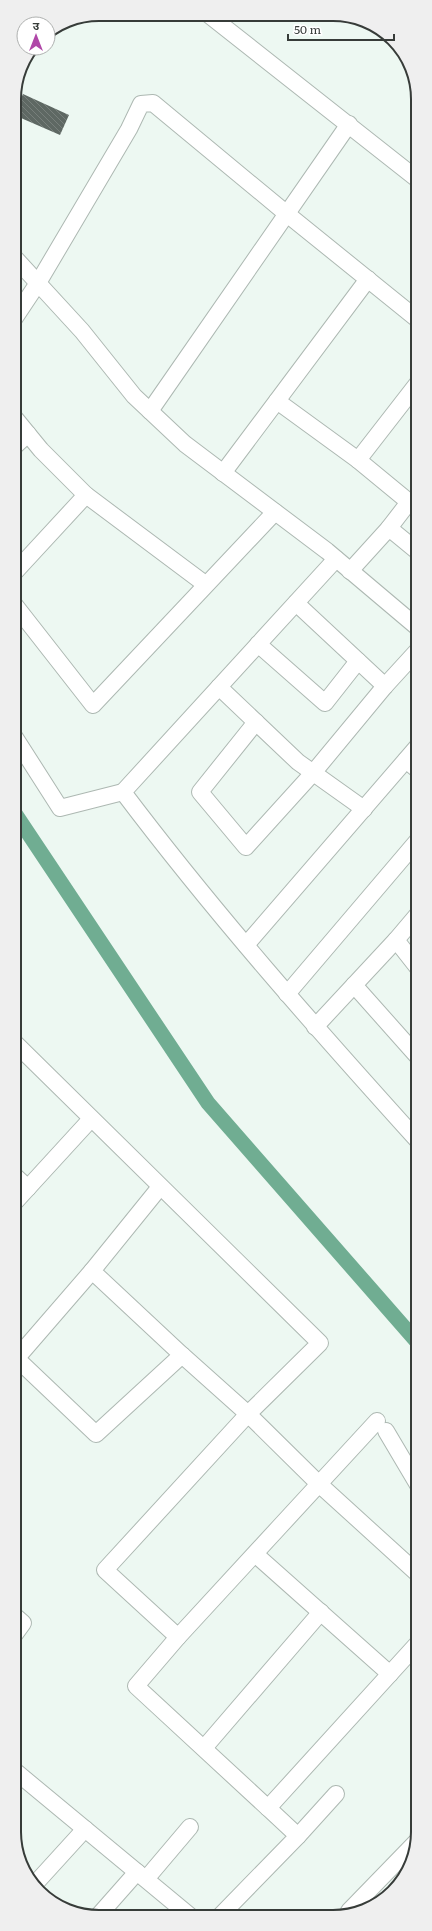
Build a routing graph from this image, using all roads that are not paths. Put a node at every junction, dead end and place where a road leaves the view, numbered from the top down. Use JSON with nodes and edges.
{"nodes":[{"id":1,"x":216,"y":21,"type":"edge"},
{"id":2,"x":349,"y":124,"type":"junction"},
{"id":3,"x":411,"y":173,"type":"edge"},
{"id":4,"x":287,"y":214,"type":"junction"},
{"id":5,"x":21,"y":265,"type":"edge"},
{"id":6,"x":368,"y":279,"type":"junction"},
{"id":7,"x":38,"y":284,"type":"junction"},
{"id":8,"x":21,"y":309,"type":"edge"},
{"id":9,"x":411,"y":314,"type":"edge"},
{"id":10,"x":411,"y":392,"type":"edge"},
{"id":11,"x":277,"y":400,"type":"junction"},
{"id":12,"x":150,"y":411,"type":"junction"},
{"id":13,"x":21,"y":426,"type":"edge"},
{"id":14,"x":28,"y":434,"type":"junction"},
{"id":15,"x":21,"y":440,"type":"edge"},
{"id":16,"x":358,"y":460,"type":"junction"},
{"id":17,"x":223,"y":473,"type":"junction"},
{"id":18,"x":86,"y":495,"type":"junction"},
{"id":19,"x":275,"y":512,"type":"junction"},
{"id":20,"x":389,"y":528,"type":"junction"},
{"id":21,"x":411,"y":546,"type":"edge"},
{"id":22,"x":336,"y":559,"type":"junction"},
{"id":23,"x":21,"y":565,"type":"edge"},
{"id":24,"x":350,"y":570,"type":"junction"},
{"id":25,"x":205,"y":584,"type":"junction"},
{"id":26,"x":296,"y":603,"type":"junction"},
{"id":27,"x":21,"y":613,"type":"edge"},
{"id":28,"x":411,"y":622,"type":"edge"},
{"id":29,"x":258,"y":644,"type":"junction"},
{"id":30,"x":411,"y":658,"type":"edge"},
{"id":31,"x":358,"y":661,"type":"junction"},
{"id":32,"x":385,"y":686,"type":"junction"},
{"id":33,"x":220,"y":687,"type":"junction"},
{"id":34,"x":256,"y":722,"type":"junction"},
{"id":35,"x":21,"y":747,"type":"edge"},
{"id":36,"x":411,"y":766,"type":"edge"},
{"id":37,"x":313,"y":773,"type":"junction"},
{"id":38,"x":123,"y":792,"type":"junction"},
{"id":39,"x":364,"y":809,"type":"junction"},
{"id":40,"x":411,"y":848,"type":"edge"},
{"id":41,"x":411,"y":922,"type":"edge"},
{"id":42,"x":396,"y":940,"type":"junction"},
{"id":43,"x":246,"y":945,"type":"junction"},
{"id":44,"x":411,"y":959,"type":"edge"},
{"id":45,"x":354,"y":985,"type":"junction"},
{"id":46,"x":287,"y":994,"type":"junction"},
{"id":47,"x":315,"y":1027,"type":"junction"},
{"id":48,"x":21,"y":1049,"type":"edge"},
{"id":49,"x":411,"y":1049,"type":"edge"},
{"id":50,"x":91,"y":1119,"type":"junction"},
{"id":51,"x":411,"y":1133,"type":"edge"},
{"id":52,"x":21,"y":1182,"type":"edge"},
{"id":53,"x":160,"y":1186,"type":"junction"},
{"id":54,"x":28,"y":1188,"type":"junction"},
{"id":55,"x":21,"y":1195,"type":"edge"},
{"id":56,"x":92,"y":1271,"type":"junction"},
{"id":57,"x":21,"y":1352,"type":"edge"},
{"id":58,"x":182,"y":1355,"type":"junction"},
{"id":59,"x":21,"y":1365,"type":"edge"},
{"id":60,"x":248,"y":1414,"type":"junction"},
{"id":61,"x":411,"y":1475,"type":"edge"},
{"id":62,"x":319,"y":1484,"type":"junction"},
{"id":63,"x":255,"y":1554,"type":"junction"},
{"id":64,"x":411,"y":1568,"type":"edge"},
{"id":65,"x":321,"y":1612,"type":"junction"},
{"id":66,"x":178,"y":1637,"type":"junction"},
{"id":67,"x":411,"y":1651,"type":"edge"},
{"id":68,"x":390,"y":1674,"type":"junction"},
{"id":69,"x":204,"y":1748,"type":"junction"},
{"id":70,"x":21,"y":1776,"type":"edge"},
{"id":71,"x":336,"y":1794,"type":"dead end"},
{"id":72,"x":268,"y":1808,"type":"junction"},
{"id":73,"x":190,"y":1827,"type":"dead end"},
{"id":74,"x":85,"y":1829,"type":"junction"},
{"id":75,"x":298,"y":1836,"type":"junction"},
{"id":76,"x":409,"y":1849,"type":"edge"},
{"id":77,"x":142,"y":1876,"type":"junction"},
{"id":78,"x":38,"y":1880,"type":"edge"},
{"id":79,"x":352,"y":1908,"type":"edge"},
{"id":80,"x":105,"y":1910,"type":"edge"},
{"id":81,"x":183,"y":1910,"type":"edge"},
{"id":82,"x":226,"y":1910,"type":"edge"}],
"edges":[{"from":1,"to":2,"type":"street"},
{"from":2,"to":3,"type":"street"},
{"from":2,"to":4,"type":"street"},
{"from":4,"to":6,"type":"street"},
{"from":4,"to":7,"type":"street"},
{"from":4,"to":12,"type":"street"},
{"from":5,"to":7,"type":"street"},
{"from":6,"to":9,"type":"street"},
{"from":6,"to":11,"type":"street"},
{"from":7,"to":8,"type":"street"},
{"from":7,"to":12,"type":"street"},
{"from":10,"to":16,"type":"street"},
{"from":11,"to":16,"type":"street"},
{"from":11,"to":17,"type":"street"},
{"from":12,"to":17,"type":"street"},
{"from":13,"to":14,"type":"street"},
{"from":14,"to":15,"type":"street"},
{"from":14,"to":18,"type":"street"},
{"from":16,"to":20,"type":"street"},
{"from":17,"to":19,"type":"street"},
{"from":18,"to":23,"type":"street"},
{"from":18,"to":25,"type":"street"},
{"from":19,"to":22,"type":"street"},
{"from":19,"to":25,"type":"street"},
{"from":20,"to":21,"type":"street"},
{"from":20,"to":24,"type":"street"},
{"from":22,"to":24,"type":"street"},
{"from":22,"to":26,"type":"street"},
{"from":24,"to":28,"type":"street"},
{"from":25,"to":27,"type":"street"},
{"from":26,"to":29,"type":"street"},
{"from":26,"to":31,"type":"street"},
{"from":29,"to":31,"type":"street"},
{"from":29,"to":33,"type":"street"},
{"from":30,"to":32,"type":"street"},
{"from":31,"to":32,"type":"street"},
{"from":32,"to":37,"type":"street"},
{"from":33,"to":34,"type":"street"},
{"from":33,"to":38,"type":"street"},
{"from":34,"to":37,"type":"street"},
{"from":34,"to":37,"type":"street"},
{"from":35,"to":38,"type":"street"},
{"from":36,"to":39,"type":"street"},
{"from":37,"to":39,"type":"street"},
{"from":38,"to":43,"type":"street"},
{"from":39,"to":43,"type":"street"},
{"from":40,"to":46,"type":"street"},
{"from":41,"to":42,"type":"street"},
{"from":42,"to":44,"type":"street"},
{"from":42,"to":45,"type":"street"},
{"from":43,"to":46,"type":"street"},
{"from":45,"to":47,"type":"street"},
{"from":45,"to":49,"type":"street"},
{"from":46,"to":47,"type":"street"},
{"from":47,"to":51,"type":"street"},
{"from":48,"to":50,"type":"street"},
{"from":50,"to":53,"type":"street"},
{"from":50,"to":54,"type":"street"},
{"from":52,"to":54,"type":"street"},
{"from":53,"to":56,"type":"street"},
{"from":53,"to":60,"type":"street"},
{"from":54,"to":55,"type":"street"},
{"from":56,"to":57,"type":"street"},
{"from":56,"to":58,"type":"street"},
{"from":58,"to":59,"type":"street"},
{"from":58,"to":60,"type":"street"},
{"from":60,"to":62,"type":"street"},
{"from":60,"to":66,"type":"street"},
{"from":61,"to":62,"type":"street"},
{"from":62,"to":63,"type":"street"},
{"from":62,"to":64,"type":"street"},
{"from":63,"to":65,"type":"street"},
{"from":63,"to":66,"type":"street"},
{"from":65,"to":68,"type":"street"},
{"from":65,"to":69,"type":"street"},
{"from":66,"to":69,"type":"street"},
{"from":67,"to":68,"type":"street"},
{"from":68,"to":72,"type":"street"},
{"from":69,"to":72,"type":"street"},
{"from":70,"to":74,"type":"street"},
{"from":71,"to":75,"type":"street"},
{"from":72,"to":75,"type":"street"},
{"from":73,"to":77,"type":"street"},
{"from":74,"to":77,"type":"street"},
{"from":74,"to":78,"type":"street"},
{"from":75,"to":82,"type":"street"},
{"from":76,"to":79,"type":"street"},
{"from":77,"to":80,"type":"street"},
{"from":77,"to":81,"type":"street"}]}
